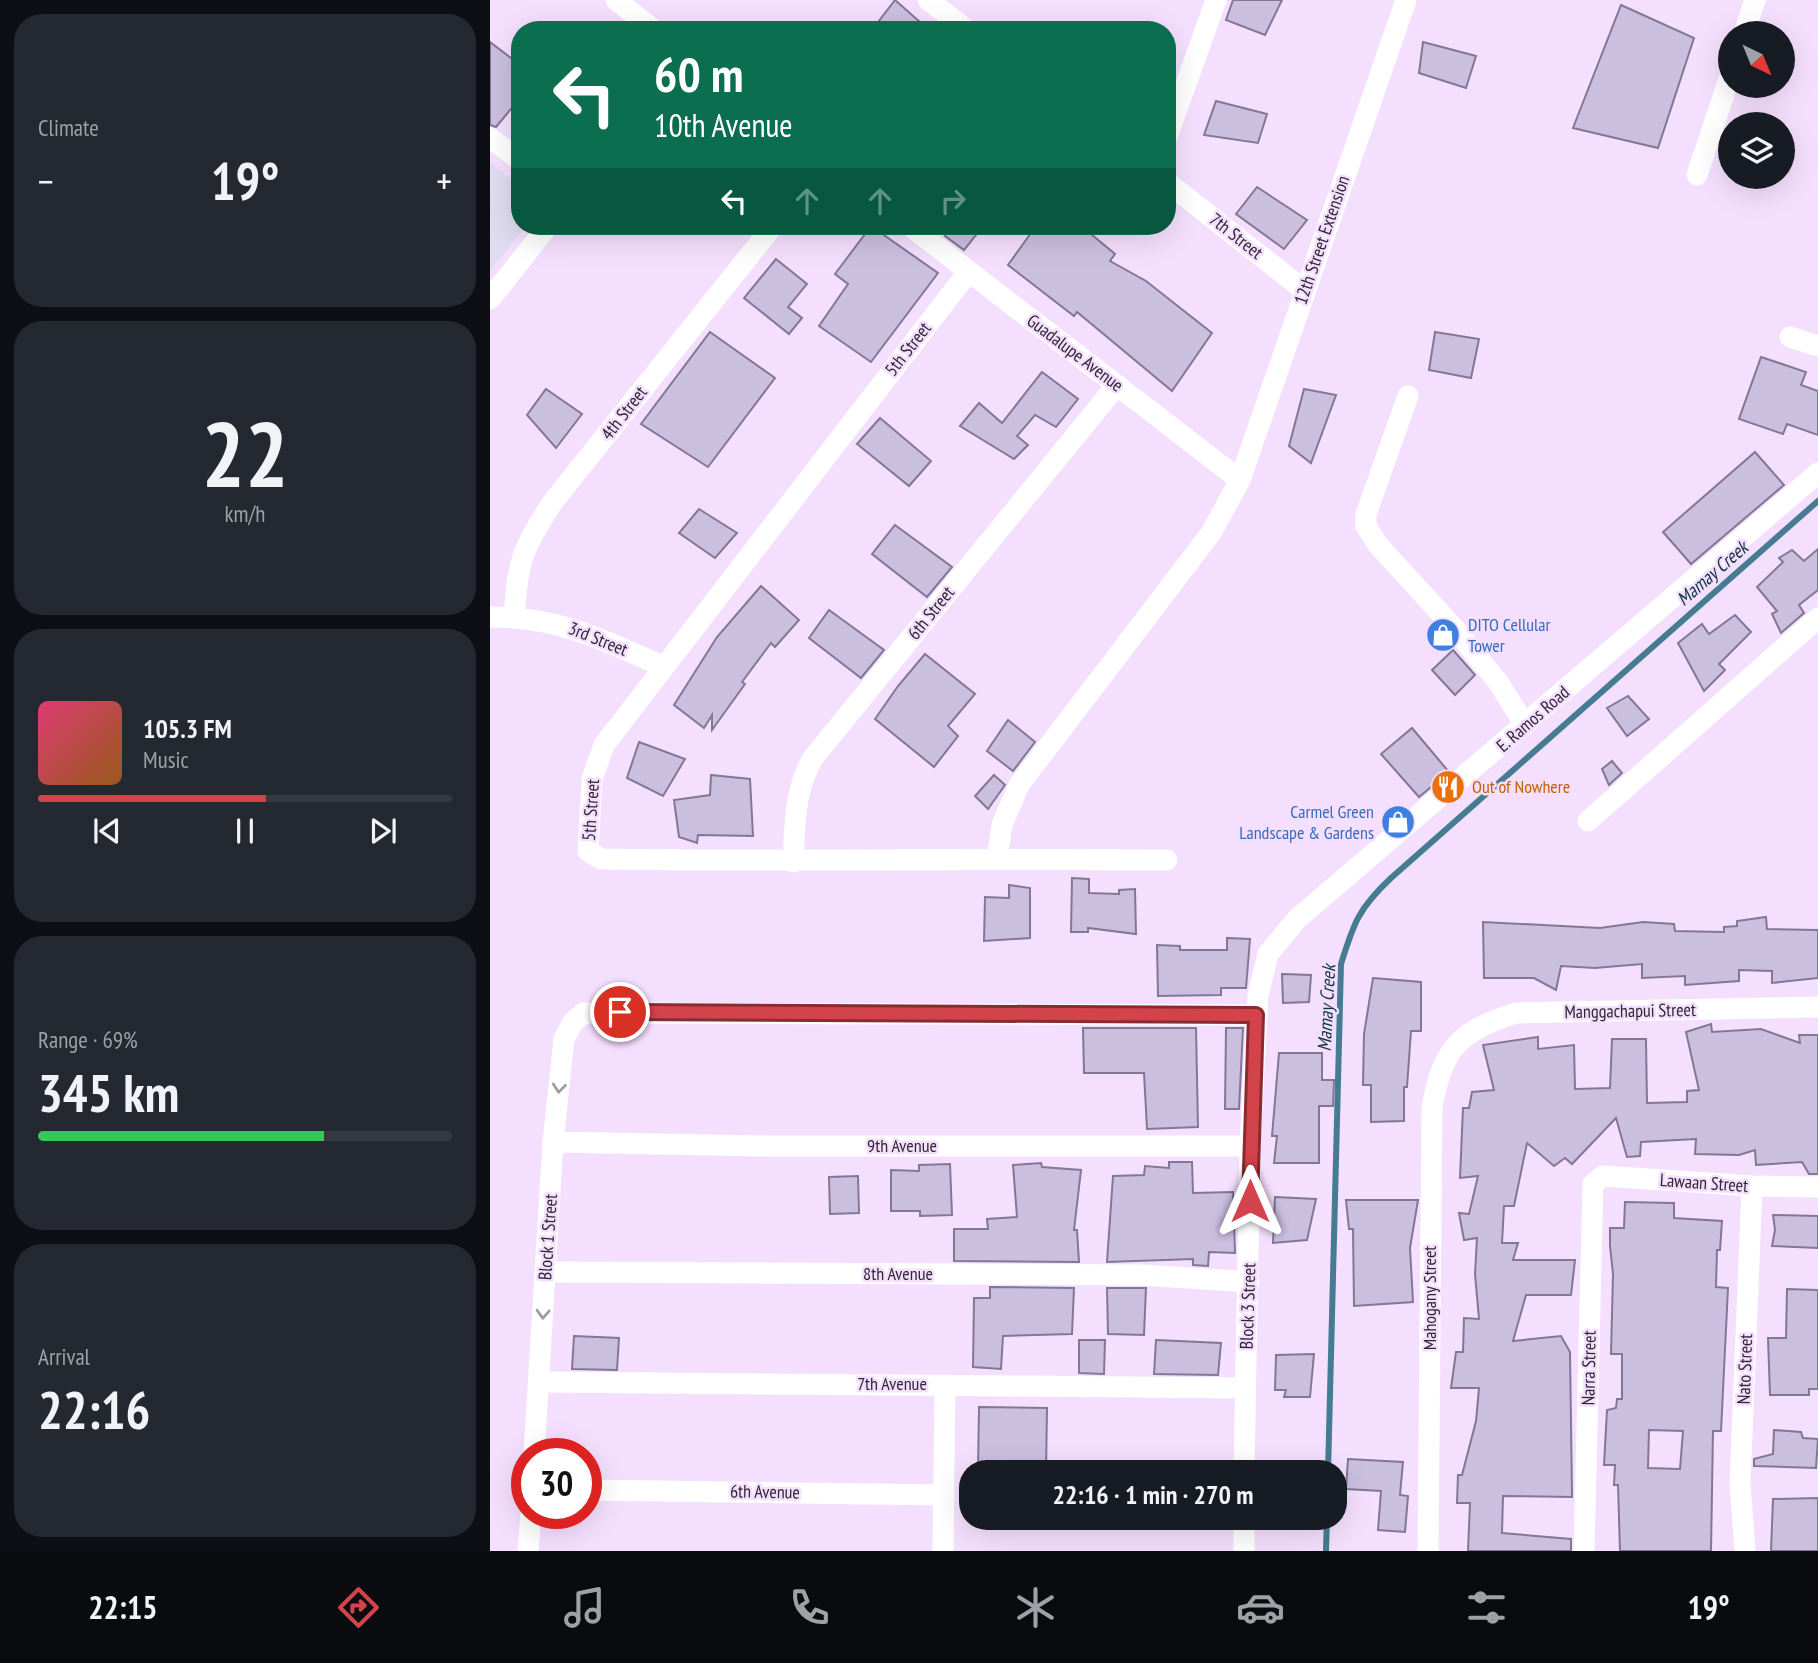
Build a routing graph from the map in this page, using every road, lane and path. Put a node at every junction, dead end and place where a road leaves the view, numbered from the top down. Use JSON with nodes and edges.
{"nodes":[{"id":1,"x":616,"y":0,"type":"edge"},
{"id":2,"x":928,"y":0,"type":"edge"},
{"id":3,"x":1216,"y":0,"type":"edge"},
{"id":4,"x":1406,"y":0,"type":"edge"},
{"id":5,"x":1755,"y":0,"type":"edge"},
{"id":6,"x":643,"y":21,"type":"edge"},
{"id":7,"x":955,"y":21,"type":"edge"},
{"id":8,"x":1748,"y":21,"type":"edge"},
{"id":9,"x":1723,"y":98,"type":"edge"},
{"id":10,"x":1176,"y":111,"type":"edge"},
{"id":11,"x":490,"y":138,"type":"edge"},
{"id":12,"x":511,"y":153,"type":"edge"},
{"id":13,"x":1697,"y":175,"type":"dead end"},
{"id":14,"x":1176,"y":189,"type":"edge"},
{"id":15,"x":541,"y":235,"type":"edge"},
{"id":16,"x":766,"y":235,"type":"edge"},
{"id":17,"x":921,"y":235,"type":"edge"},
{"id":18,"x":969,"y":271,"type":"junction"},
{"id":19,"x":1304,"y":290,"type":"junction"},
{"id":20,"x":490,"y":299,"type":"edge"},
{"id":21,"x":1790,"y":337,"type":"dead end"},
{"id":22,"x":1818,"y":346,"type":"edge"},
{"id":23,"x":1117,"y":384,"type":"junction"},
{"id":24,"x":1408,"y":396,"type":"dead end"},
{"id":25,"x":1818,"y":473,"type":"edge"},
{"id":26,"x":1240,"y":480,"type":"junction"},
{"id":27,"x":490,"y":617,"type":"edge"},
{"id":28,"x":514,"y":617,"type":"junction"},
{"id":29,"x":1818,"y":618,"type":"edge"},
{"id":30,"x":662,"y":666,"type":"junction"},
{"id":31,"x":1525,"y":725,"type":"junction"},
{"id":32,"x":1588,"y":821,"type":"dead end"},
{"id":33,"x":997,"y":858,"type":"junction"},
{"id":34,"x":1167,"y":860,"type":"dead end"},
{"id":35,"x":793,"y":862,"type":"junction"},
{"id":36,"x":1818,"y":1007,"type":"edge"},
{"id":37,"x":1256,"y":1015,"type":"junction"},
{"id":38,"x":1451,"y":1048,"type":"joint"},
{"id":39,"x":553,"y":1142,"type":"junction"},
{"id":40,"x":1250,"y":1146,"type":"junction"},
{"id":41,"x":1593,"y":1184,"type":"joint"},
{"id":42,"x":1752,"y":1186,"type":"junction"},
{"id":43,"x":1818,"y":1187,"type":"edge"},
{"id":44,"x":545,"y":1272,"type":"junction"},
{"id":45,"x":1249,"y":1282,"type":"junction"},
{"id":46,"x":539,"y":1382,"type":"junction"},
{"id":47,"x":945,"y":1385,"type":"junction"},
{"id":48,"x":1245,"y":1388,"type":"junction"},
{"id":49,"x":535,"y":1438,"type":"edge"},
{"id":50,"x":1244,"y":1460,"type":"edge"},
{"id":51,"x":602,"y":1490,"type":"edge"},
{"id":52,"x":943,"y":1495,"type":"junction"},
{"id":53,"x":530,"y":1529,"type":"edge"},
{"id":54,"x":1244,"y":1530,"type":"edge"},
{"id":55,"x":528,"y":1551,"type":"edge"},
{"id":56,"x":943,"y":1551,"type":"edge"},
{"id":57,"x":1244,"y":1551,"type":"edge"},
{"id":58,"x":1428,"y":1551,"type":"edge"},
{"id":59,"x":1584,"y":1551,"type":"edge"},
{"id":60,"x":1745,"y":1551,"type":"edge"}],
"edges":[{"from":1,"to":6,"type":"street"},
{"from":2,"to":7,"type":"street"},
{"from":3,"to":10,"type":"street"},
{"from":4,"to":19,"type":"street","name":"12th Street Extension"},
{"from":5,"to":8,"type":"street"},
{"from":9,"to":13,"type":"street"},
{"from":11,"to":12,"type":"street"},
{"from":14,"to":19,"type":"street","name":"7th Street"},
{"from":15,"to":20,"type":"street"},
{"from":16,"to":28,"type":"street","name":"4th Street"},
{"from":17,"to":18,"type":"street","name":"Guadalupe Avenue"},
{"from":18,"to":23,"type":"street","name":"Guadalupe Avenue"},
{"from":18,"to":30,"type":"street","name":"5th Street"},
{"from":19,"to":26,"type":"street","name":"12th Street Extension"},
{"from":21,"to":22,"type":"street"},
{"from":23,"to":26,"type":"street","name":"Guadalupe Avenue"},
{"from":23,"to":35,"type":"street","name":"6th Street"},
{"from":24,"to":31,"type":"street"},
{"from":25,"to":31,"type":"street","name":"E. Ramos Road"},
{"from":26,"to":33,"type":"street"},
{"from":27,"to":28,"type":"street","name":"3rd Street"},
{"from":28,"to":30,"type":"street","name":"3rd Street"},
{"from":29,"to":32,"type":"street"},
{"from":30,"to":35,"type":"street","name":"5th Street"},
{"from":31,"to":37,"type":"street","name":"E. Ramos Road"},
{"from":33,"to":34,"type":"street","name":"5th Street"},
{"from":33,"to":35,"type":"street","name":"5th Street"},
{"from":36,"to":38,"type":"street","name":"Manggachapui Street"},
{"from":37,"to":39,"type":"street","name":"Block 1 Street","one_way":true},
{"from":37,"to":40,"type":"street","name":"Block 3 Street"},
{"from":38,"to":58,"type":"street","name":"Mahogany Street"},
{"from":39,"to":40,"type":"street","name":"9th Avenue"},
{"from":39,"to":44,"type":"street","name":"Block 1 Street"},
{"from":40,"to":45,"type":"street","name":"Block 3 Street"},
{"from":41,"to":42,"type":"street","name":"Lawaan Street"},
{"from":41,"to":59,"type":"street","name":"Narra Street"},
{"from":42,"to":43,"type":"street","name":"Lawaan Street"},
{"from":42,"to":60,"type":"street","name":"Nato Street"},
{"from":44,"to":45,"type":"street","name":"8th Avenue"},
{"from":44,"to":46,"type":"street","name":"Block 1 Street","one_way":true},
{"from":45,"to":48,"type":"street","name":"Block 3 Street"},
{"from":46,"to":47,"type":"street","name":"7th Avenue"},
{"from":46,"to":49,"type":"street","name":"Block 1 Street"},
{"from":47,"to":48,"type":"street","name":"7th Avenue"},
{"from":47,"to":52,"type":"street"},
{"from":48,"to":50,"type":"street","name":"Block 3 Street"},
{"from":51,"to":52,"type":"street","name":"6th Avenue"},
{"from":52,"to":56,"type":"street"},
{"from":53,"to":55,"type":"street"},
{"from":54,"to":57,"type":"street"}]}
